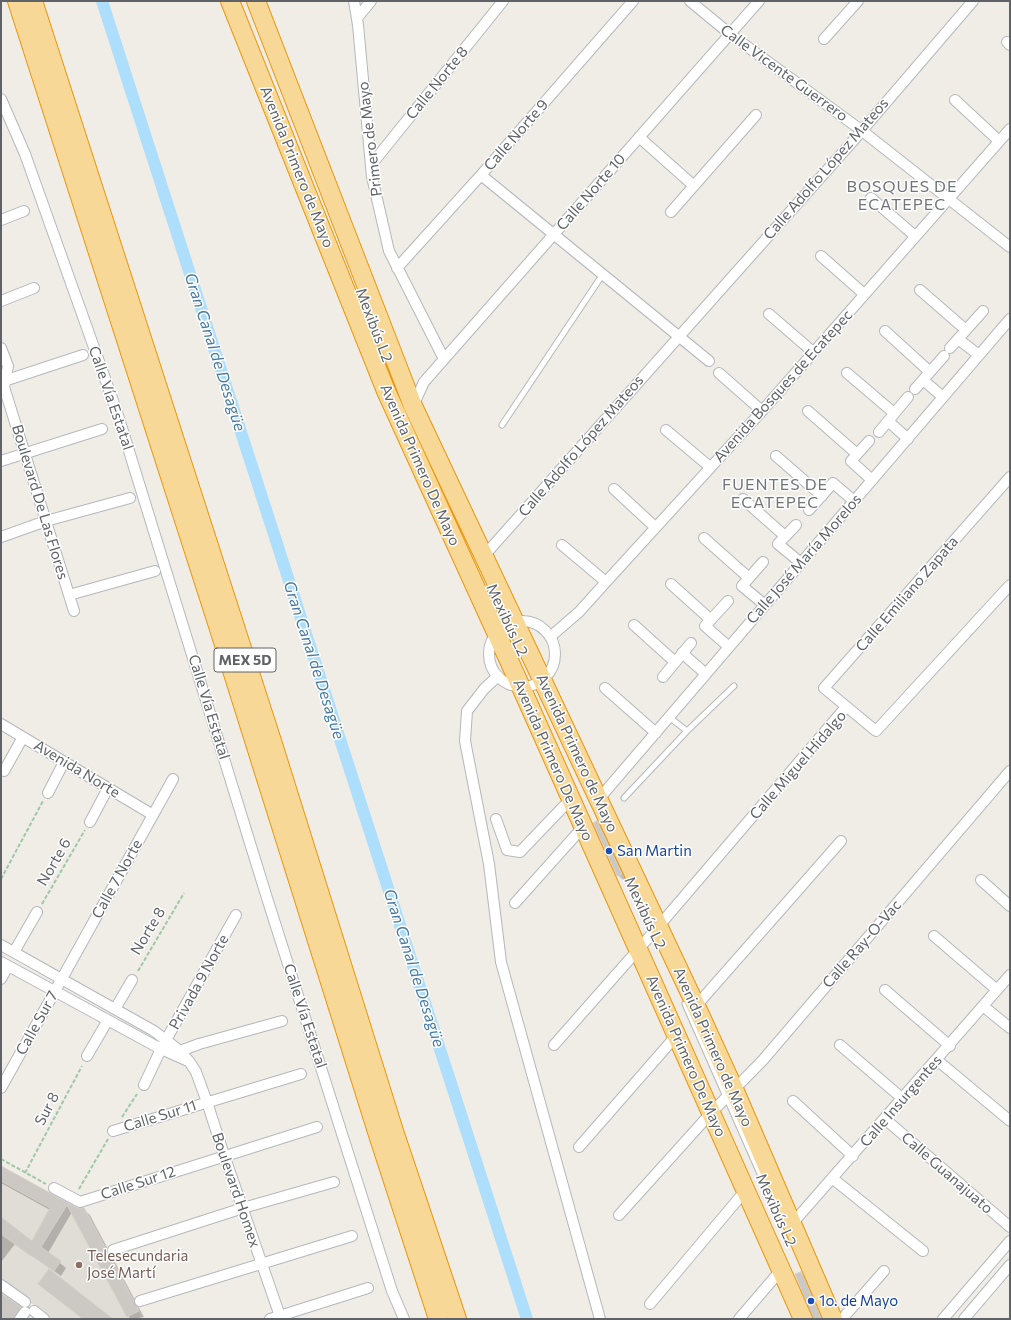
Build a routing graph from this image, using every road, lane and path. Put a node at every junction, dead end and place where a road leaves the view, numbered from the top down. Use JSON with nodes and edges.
{"nodes":[{"id":1,"x":17,"y":1,"type":"edge"},
{"id":2,"x":33,"y":1,"type":"edge"},
{"id":3,"x":230,"y":1,"type":"edge"},
{"id":4,"x":236,"y":1,"type":"edge"},
{"id":5,"x":256,"y":1,"type":"edge"},
{"id":6,"x":354,"y":1,"type":"edge"},
{"id":7,"x":371,"y":1,"type":"edge"},
{"id":8,"x":503,"y":1,"type":"edge"},
{"id":9,"x":633,"y":1,"type":"edge"},
{"id":10,"x":690,"y":1,"type":"edge"},
{"id":11,"x":758,"y":1,"type":"edge"},
{"id":12,"x":858,"y":1,"type":"edge"},
{"id":13,"x":973,"y":1,"type":"edge"},
{"id":14,"x":357,"y":18,"type":"junction"},
{"id":15,"x":730,"y":34,"type":"junction"},
{"id":16,"x":824,"y":39,"type":"dead end"},
{"id":17,"x":1,"y":99,"type":"edge"},
{"id":18,"x":955,"y":100,"type":"dead end"},
{"id":19,"x":756,"y":115,"type":"dead end"},
{"id":20,"x":1010,"y":129,"type":"edge"},
{"id":21,"x":861,"y":130,"type":"junction"},
{"id":22,"x":639,"y":137,"type":"junction"},
{"id":23,"x":999,"y":141,"type":"junction"},
{"id":24,"x":371,"y":165,"type":"junction"},
{"id":25,"x":304,"y":170,"type":"dead end"},
{"id":26,"x":481,"y":175,"type":"junction"},
{"id":27,"x":694,"y":186,"type":"junction"},
{"id":28,"x":871,"y":198,"type":"dead end"},
{"id":29,"x":948,"y":198,"type":"junction"},
{"id":30,"x":24,"y":211,"type":"dead end"},
{"id":31,"x":671,"y":212,"type":"dead end"},
{"id":32,"x":1,"y":220,"type":"edge"},
{"id":33,"x":554,"y":234,"type":"junction"},
{"id":34,"x":915,"y":236,"type":"junction"},
{"id":35,"x":1010,"y":247,"type":"edge"},
{"id":36,"x":821,"y":256,"type":"dead end"},
{"id":37,"x":397,"y":268,"type":"junction"},
{"id":38,"x":603,"y":274,"type":"junction"},
{"id":39,"x":34,"y":288,"type":"dead end"},
{"id":40,"x":920,"y":290,"type":"dead end"},
{"id":41,"x":864,"y":294,"type":"junction"},
{"id":42,"x":1,"y":301,"type":"edge"},
{"id":43,"x":983,"y":311,"type":"dead end"},
{"id":44,"x":769,"y":314,"type":"dead end"},
{"id":45,"x":1010,"y":319,"type":"edge"},
{"id":46,"x":380,"y":324,"type":"joint"},
{"id":47,"x":966,"y":330,"type":"junction"},
{"id":48,"x":885,"y":331,"type":"dead end"},
{"id":49,"x":364,"y":332,"type":"joint"},
{"id":50,"x":678,"y":335,"type":"junction"},
{"id":51,"x":958,"y":339,"type":"junction"},
{"id":52,"x":1,"y":348,"type":"edge"},
{"id":53,"x":813,"y":352,"type":"junction"},
{"id":54,"x":83,"y":355,"type":"dead end"},
{"id":55,"x":979,"y":356,"type":"junction"},
{"id":56,"x":444,"y":359,"type":"junction"},
{"id":57,"x":708,"y":361,"type":"dead end"},
{"id":58,"x":930,"y":372,"type":"junction"},
{"id":59,"x":719,"y":373,"type":"dead end"},
{"id":60,"x":847,"y":373,"type":"dead end"},
{"id":61,"x":923,"y":380,"type":"junction"},
{"id":62,"x":3,"y":381,"type":"edge"},
{"id":63,"x":424,"y":382,"type":"junction"},
{"id":64,"x":915,"y":389,"type":"dead end"},
{"id":65,"x":386,"y":391,"type":"junction"},
{"id":66,"x":908,"y":396,"type":"dead end"},
{"id":67,"x":943,"y":397,"type":"junction"},
{"id":68,"x":405,"y":404,"type":"junction"},
{"id":69,"x":762,"y":411,"type":"junction"},
{"id":70,"x":808,"y":412,"type":"dead end"},
{"id":71,"x":891,"y":417,"type":"junction"},
{"id":72,"x":502,"y":425,"type":"dead end"},
{"id":73,"x":102,"y":429,"type":"dead end"},
{"id":74,"x":666,"y":430,"type":"dead end"},
{"id":75,"x":879,"y":432,"type":"dead end"},
{"id":76,"x":908,"y":439,"type":"junction"},
{"id":77,"x":869,"y":441,"type":"dead end"},
{"id":78,"x":25,"y":453,"type":"junction"},
{"id":79,"x":857,"y":454,"type":"junction"},
{"id":80,"x":776,"y":456,"type":"dead end"},
{"id":81,"x":1,"y":461,"type":"edge"},
{"id":82,"x":710,"y":467,"type":"junction"},
{"id":83,"x":1010,"y":477,"type":"edge"},
{"id":84,"x":872,"y":480,"type":"junction"},
{"id":85,"x":614,"y":489,"type":"dead end"},
{"id":86,"x":822,"y":496,"type":"junction"},
{"id":87,"x":130,"y":498,"type":"dead end"},
{"id":88,"x":743,"y":499,"type":"dead end"},
{"id":89,"x":854,"y":501,"type":"junction"},
{"id":90,"x":809,"y":510,"type":"dead end"},
{"id":91,"x":46,"y":521,"type":"junction"},
{"id":92,"x":796,"y":525,"type":"dead end"},
{"id":93,"x":655,"y":527,"type":"junction"},
{"id":94,"x":785,"y":536,"type":"junction"},
{"id":95,"x":1,"y":537,"type":"edge"},
{"id":96,"x":704,"y":538,"type":"dead end"},
{"id":97,"x":562,"y":545,"type":"dead end"},
{"id":98,"x":466,"y":550,"type":"dead end"},
{"id":99,"x":484,"y":557,"type":"junction"},
{"id":100,"x":763,"y":562,"type":"dead end"},
{"id":101,"x":801,"y":563,"type":"junction"},
{"id":102,"x":155,"y":571,"type":"dead end"},
{"id":103,"x":749,"y":578,"type":"junction"},
{"id":104,"x":606,"y":582,"type":"junction"},
{"id":105,"x":671,"y":584,"type":"dead end"},
{"id":106,"x":1010,"y":586,"type":"edge"},
{"id":107,"x":69,"y":595,"type":"junction"},
{"id":108,"x":728,"y":601,"type":"dead end"},
{"id":109,"x":765,"y":606,"type":"junction"},
{"id":110,"x":74,"y":611,"type":"dead end"},
{"id":111,"x":711,"y":620,"type":"junction"},
{"id":112,"x":634,"y":625,"type":"dead end"},
{"id":113,"x":505,"y":627,"type":"junction"},
{"id":114,"x":550,"y":637,"type":"junction"},
{"id":115,"x":691,"y":643,"type":"dead end"},
{"id":116,"x":729,"y":647,"type":"junction"},
{"id":117,"x":682,"y":653,"type":"junction"},
{"id":118,"x":675,"y":662,"type":"junction"},
{"id":119,"x":706,"y":674,"type":"junction"},
{"id":120,"x":498,"y":676,"type":"junction"},
{"id":121,"x":663,"y":677,"type":"dead end"},
{"id":122,"x":532,"y":684,"type":"junction"},
{"id":123,"x":734,"y":686,"type":"dead end"},
{"id":124,"x":605,"y":688,"type":"dead end"},
{"id":125,"x":846,"y":707,"type":"junction"},
{"id":126,"x":669,"y":717,"type":"junction"},
{"id":127,"x":1,"y":724,"type":"edge"},
{"id":128,"x":687,"y":731,"type":"junction"},
{"id":129,"x":656,"y":733,"type":"junction"},
{"id":130,"x":23,"y":737,"type":"junction"},
{"id":131,"x":64,"y":762,"type":"junction"},
{"id":132,"x":563,"y":766,"type":"dead end"},
{"id":133,"x":4,"y":771,"type":"dead end"},
{"id":134,"x":1010,"y":771,"type":"edge"},
{"id":135,"x":173,"y":779,"type":"dead end"},
{"id":136,"x":108,"y":788,"type":"junction"},
{"id":137,"x":48,"y":793,"type":"joint"},
{"id":138,"x":624,"y":798,"type":"dead end"},
{"id":139,"x":598,"y":800,"type":"junction"},
{"id":140,"x":572,"y":803,"type":"junction"},
{"id":141,"x":153,"y":815,"type":"junction"},
{"id":142,"x":496,"y":819,"type":"dead end"},
{"id":143,"x":90,"y":822,"type":"joint"},
{"id":144,"x":583,"y":827,"type":"junction"},
{"id":145,"x":841,"y":841,"type":"dead end"},
{"id":146,"x":1,"y":879,"type":"edge"},
{"id":147,"x":981,"y":880,"type":"dead end"},
{"id":148,"x":184,"y":893,"type":"dead end"},
{"id":149,"x":515,"y":903,"type":"dead end"},
{"id":150,"x":1010,"y":906,"type":"edge"},
{"id":151,"x":643,"y":909,"type":"dead end"},
{"id":152,"x":37,"y":912,"type":"joint"},
{"id":153,"x":236,"y":915,"type":"dead end"},
{"id":154,"x":655,"y":931,"type":"junction"},
{"id":155,"x":934,"y":936,"type":"dead end"},
{"id":156,"x":643,"y":944,"type":"junction"},
{"id":157,"x":1,"y":945,"type":"edge"},
{"id":158,"x":14,"y":952,"type":"junction"},
{"id":159,"x":5,"y":964,"type":"edge"},
{"id":160,"x":1010,"y":975,"type":"edge"},
{"id":161,"x":1,"y":979,"type":"edge"},
{"id":162,"x":61,"y":979,"type":"junction"},
{"id":163,"x":132,"y":980,"type":"joint"},
{"id":164,"x":885,"y":990,"type":"dead end"},
{"id":165,"x":997,"y":990,"type":"junction"},
{"id":166,"x":54,"y":992,"type":"junction"},
{"id":167,"x":689,"y":1001,"type":"junction"},
{"id":168,"x":983,"y":1006,"type":"junction"},
{"id":169,"x":114,"y":1009,"type":"junction"},
{"id":170,"x":108,"y":1020,"type":"junction"},
{"id":171,"x":282,"y":1021,"type":"dead end"},
{"id":172,"x":1010,"y":1028,"type":"edge"},
{"id":173,"x":676,"y":1036,"type":"junction"},
{"id":174,"x":167,"y":1039,"type":"junction"},
{"id":175,"x":554,"y":1045,"type":"dead end"},
{"id":176,"x":840,"y":1045,"type":"dead end"},
{"id":177,"x":950,"y":1046,"type":"junction"},
{"id":178,"x":161,"y":1049,"type":"junction"},
{"id":179,"x":178,"y":1054,"type":"junction"},
{"id":180,"x":87,"y":1056,"type":"joint"},
{"id":181,"x":937,"y":1060,"type":"junction"},
{"id":182,"x":301,"y":1074,"type":"dead end"},
{"id":183,"x":144,"y":1085,"type":"dead end"},
{"id":184,"x":1,"y":1088,"type":"edge"},
{"id":185,"x":730,"y":1093,"type":"junction"},
{"id":186,"x":903,"y":1099,"type":"junction"},
{"id":187,"x":793,"y":1101,"type":"dead end"},
{"id":188,"x":207,"y":1102,"type":"junction"},
{"id":189,"x":715,"y":1109,"type":"junction"},
{"id":190,"x":885,"y":1119,"type":"junction"},
{"id":191,"x":1010,"y":1121,"type":"edge"},
{"id":192,"x":317,"y":1127,"type":"dead end"},
{"id":193,"x":113,"y":1131,"type":"dead end"},
{"id":194,"x":579,"y":1147,"type":"dead end"},
{"id":195,"x":224,"y":1155,"type":"junction"},
{"id":196,"x":854,"y":1156,"type":"junction"},
{"id":197,"x":1,"y":1159,"type":"edge"},
{"id":198,"x":25,"y":1172,"type":"junction"},
{"id":199,"x":832,"y":1178,"type":"junction"},
{"id":200,"x":334,"y":1182,"type":"dead end"},
{"id":201,"x":54,"y":1188,"type":"joint"},
{"id":202,"x":745,"y":1191,"type":"junction"},
{"id":203,"x":243,"y":1208,"type":"junction"},
{"id":204,"x":619,"y":1215,"type":"dead end"},
{"id":205,"x":786,"y":1222,"type":"junction"},
{"id":206,"x":1010,"y":1228,"type":"edge"},
{"id":207,"x":352,"y":1236,"type":"dead end"},
{"id":208,"x":1010,"y":1241,"type":"edge"},
{"id":209,"x":114,"y":1250,"type":"dead end"},
{"id":210,"x":923,"y":1251,"type":"dead end"},
{"id":211,"x":261,"y":1264,"type":"junction"},
{"id":212,"x":1010,"y":1265,"type":"edge"},
{"id":213,"x":781,"y":1270,"type":"junction"},
{"id":214,"x":884,"y":1271,"type":"dead end"},
{"id":215,"x":1,"y":1285,"type":"edge"},
{"id":216,"x":368,"y":1288,"type":"dead end"},
{"id":217,"x":140,"y":1301,"type":"dead end"},
{"id":218,"x":650,"y":1304,"type":"dead end"},
{"id":219,"x":26,"y":1311,"type":"edge"},
{"id":220,"x":281,"y":1317,"type":"edge"},
{"id":221,"x":44,"y":1319,"type":"edge"},
{"id":222,"x":270,"y":1319,"type":"edge"},
{"id":223,"x":404,"y":1319,"type":"edge"},
{"id":224,"x":438,"y":1319,"type":"edge"},
{"id":225,"x":457,"y":1319,"type":"edge"},
{"id":226,"x":600,"y":1319,"type":"edge"},
{"id":227,"x":739,"y":1319,"type":"edge"},
{"id":228,"x":803,"y":1319,"type":"edge"},
{"id":229,"x":833,"y":1319,"type":"edge"},
{"id":230,"x":842,"y":1319,"type":"edge"},
{"id":231,"x":943,"y":1319,"type":"edge"},
{"id":232,"x":964,"y":1319,"type":"edge"}],
"edges":[{"from":1,"to":224,"type":"highway","number":"MEX 5D"},
{"from":2,"to":225,"type":"highway","number":"MEX 5D"},
{"from":3,"to":49,"type":"highway","name":"Avenida Primero de Mayo"},
{"from":4,"to":25,"type":"lane"},
{"from":5,"to":46,"type":"highway","name":"Avenida Primero de Mayo"},
{"from":6,"to":14,"type":"street","name":"Primero de Mayo"},
{"from":7,"to":14,"type":"street"},
{"from":8,"to":24,"type":"street","name":"Calle Norte 8"},
{"from":9,"to":26,"type":"street","name":"Calle Norte 9"},
{"from":10,"to":15,"type":"street","name":"Calle Vicente Guerrero"},
{"from":11,"to":15,"type":"street","name":"Calle Norte 10"},
{"from":12,"to":16,"type":"street"},
{"from":13,"to":21,"type":"street","name":"Calle Adolfo López Mateos"},
{"from":14,"to":24,"type":"street","name":"Primero de Mayo"},
{"from":15,"to":21,"type":"street","name":"Calle Vicente Guerrero"},
{"from":15,"to":22,"type":"street","name":"Calle Norte 10"},
{"from":17,"to":223,"type":"street","name":"Calle Vía Estatal"},
{"from":18,"to":23,"type":"street"},
{"from":19,"to":27,"type":"street"},
{"from":20,"to":23,"type":"street","name":"Avenida Bosques de Ecatepec"},
{"from":21,"to":29,"type":"street","name":"Calle Vicente Guerrero"},
{"from":21,"to":50,"type":"street","name":"Calle Adolfo López Mateos"},
{"from":22,"to":27,"type":"street"},
{"from":22,"to":33,"type":"street","name":"Calle Norte 10"},
{"from":23,"to":29,"type":"street","name":"Avenida Bosques de Ecatepec"},
{"from":24,"to":37,"type":"street","name":"Primero de Mayo"},
{"from":26,"to":33,"type":"street"},
{"from":26,"to":37,"type":"street","name":"Calle Norte 9"},
{"from":27,"to":31,"type":"street"},
{"from":28,"to":34,"type":"street"},
{"from":29,"to":34,"type":"street","name":"Avenida Bosques de Ecatepec"},
{"from":29,"to":35,"type":"street","name":"Calle Vicente Guerrero"},
{"from":30,"to":32,"type":"street"},
{"from":33,"to":38,"type":"street"},
{"from":33,"to":56,"type":"street","name":"Calle Norte 10"},
{"from":34,"to":41,"type":"street","name":"Avenida Bosques de Ecatepec"},
{"from":36,"to":41,"type":"street"},
{"from":37,"to":56,"type":"street","name":"Primero de Mayo"},
{"from":38,"to":50,"type":"street"},
{"from":38,"to":72,"type":"lane"},
{"from":39,"to":42,"type":"street"},
{"from":40,"to":47,"type":"street"},
{"from":41,"to":53,"type":"street","name":"Avenida Bosques de Ecatepec"},
{"from":43,"to":47,"type":"street"},
{"from":44,"to":53,"type":"street"},
{"from":45,"to":55,"type":"street","name":"Calle José María Morelos"},
{"from":46,"to":68,"type":"highway","name":"Avenida Primero De Mayo"},
{"from":47,"to":51,"type":"street"},
{"from":48,"to":58,"type":"street"},
{"from":49,"to":65,"type":"highway","name":"Avenida Primero De Mayo"},
{"from":50,"to":57,"type":"street"},
{"from":50,"to":99,"type":"street","name":"Calle Adolfo López Mateos"},
{"from":51,"to":55,"type":"street"},
{"from":51,"to":58,"type":"street"},
{"from":52,"to":62,"type":"street","name":"Boulevard De Las Flores"},
{"from":53,"to":69,"type":"street","name":"Avenida Bosques de Ecatepec"},
{"from":54,"to":62,"type":"street"},
{"from":55,"to":67,"type":"street","name":"Calle José María Morelos"},
{"from":56,"to":63,"type":"street","name":"Calle Norte 10"},
{"from":58,"to":61,"type":"street"},
{"from":59,"to":69,"type":"street"},
{"from":60,"to":71,"type":"street"},
{"from":61,"to":64,"type":"street"},
{"from":61,"to":67,"type":"street"},
{"from":62,"to":78,"type":"street","name":"Boulevard De Las Flores"},
{"from":63,"to":68,"type":"street"},
{"from":63,"to":68,"type":"street","name":"Calle Norte 10"},
{"from":65,"to":68,"type":"highway","name":"Avenida Primero De Mayo"},
{"from":65,"to":68,"type":"street"},
{"from":66,"to":71,"type":"street"},
{"from":67,"to":76,"type":"street","name":"Calle José María Morelos"},
{"from":68,"to":99,"type":"highway","name":"Avenida Primero de Mayo"},
{"from":68,"to":113,"type":"highway","name":"Avenida Primero De Mayo"},
{"from":69,"to":82,"type":"street","name":"Avenida Bosques de Ecatepec"},
{"from":70,"to":79,"type":"street"},
{"from":71,"to":75,"type":"street"},
{"from":71,"to":76,"type":"street"},
{"from":73,"to":78,"type":"street"},
{"from":74,"to":82,"type":"street"},
{"from":76,"to":84,"type":"street","name":"Calle José María Morelos"},
{"from":77,"to":79,"type":"street"},
{"from":78,"to":81,"type":"street"},
{"from":78,"to":91,"type":"street","name":"Boulevard De Las Flores"},
{"from":79,"to":84,"type":"street"},
{"from":80,"to":86,"type":"street"},
{"from":82,"to":93,"type":"street","name":"Avenida Bosques de Ecatepec"},
{"from":83,"to":125,"type":"street","name":"Calle Emiliano Zapata"},
{"from":84,"to":89,"type":"street","name":"Calle José María Morelos"},
{"from":85,"to":93,"type":"street"},
{"from":86,"to":89,"type":"street"},
{"from":86,"to":90,"type":"street"},
{"from":87,"to":91,"type":"street"},
{"from":88,"to":94,"type":"street"},
{"from":89,"to":101,"type":"street","name":"Calle José María Morelos"},
{"from":91,"to":95,"type":"street"},
{"from":91,"to":107,"type":"street","name":"Boulevard De Las Flores"},
{"from":92,"to":94,"type":"street"},
{"from":93,"to":104,"type":"street","name":"Avenida Bosques de Ecatepec"},
{"from":94,"to":101,"type":"street"},
{"from":96,"to":103,"type":"street"},
{"from":97,"to":104,"type":"street"},
{"from":98,"to":113,"type":"lane","name":"Mexibús L2"},
{"from":99,"to":113,"type":"highway","name":"Avenida Primero de Mayo"},
{"from":100,"to":103,"type":"street"},
{"from":101,"to":109,"type":"street","name":"Calle José María Morelos"},
{"from":102,"to":107,"type":"street"},
{"from":103,"to":109,"type":"street"},
{"from":104,"to":114,"type":"street","name":"Avenida Bosques de Ecatepec"},
{"from":105,"to":111,"type":"street"},
{"from":106,"to":125,"type":"street","name":"Calle Miguel Hidalgo"},
{"from":107,"to":110,"type":"street","name":"Boulevard De Las Flores"},
{"from":108,"to":111,"type":"street"},
{"from":109,"to":116,"type":"street","name":"Calle José María Morelos"},
{"from":111,"to":116,"type":"street"},
{"from":112,"to":118,"type":"street"},
{"from":113,"to":114,"type":"street"},
{"from":113,"to":120,"type":"street"},
{"from":113,"to":122,"type":"highway","name":"Avenida Primero De Mayo"},
{"from":114,"to":122,"type":"street"},
{"from":115,"to":117,"type":"street"},
{"from":116,"to":119,"type":"street","name":"Calle José María Morelos"},
{"from":117,"to":118,"type":"street"},
{"from":117,"to":119,"type":"street"},
{"from":118,"to":121,"type":"street"},
{"from":119,"to":126,"type":"street","name":"Calle José María Morelos"},
{"from":120,"to":122,"type":"street"},
{"from":120,"to":226,"type":"street","name":"Avenida Primero De Mayo"},
{"from":122,"to":132,"type":"lane"},
{"from":122,"to":139,"type":"highway","name":"Avenida Primero de Mayo"},
{"from":122,"to":140,"type":"highway","name":"Avenida Primero De Mayo"},
{"from":122,"to":151,"type":"lane","name":"Mexibús L2"},
{"from":123,"to":128,"type":"lane"},
{"from":124,"to":129,"type":"street"},
{"from":125,"to":154,"type":"street","name":"Calle Miguel Hidalgo"},
{"from":126,"to":128,"type":"lane"},
{"from":126,"to":129,"type":"street","name":"Calle José María Morelos"},
{"from":127,"to":130,"type":"street","name":"Avenida Norte"},
{"from":128,"to":138,"type":"lane"},
{"from":129,"to":139,"type":"street","name":"Calle José María Morelos"},
{"from":130,"to":131,"type":"street","name":"Avenida Norte"},
{"from":130,"to":133,"type":"street"},
{"from":131,"to":136,"type":"street","name":"Avenida Norte"},
{"from":131,"to":137,"type":"street"},
{"from":134,"to":185,"type":"street","name":"Calle Ray-O-Vac"},
{"from":135,"to":141,"type":"street","name":"Calle 7 Norte"},
{"from":136,"to":141,"type":"street","name":"Avenida Norte"},
{"from":136,"to":143,"type":"street"},
{"from":137,"to":146,"type":"path"},
{"from":139,"to":154,"type":"highway","name":"Avenida Primero de Mayo"},
{"from":140,"to":142,"type":"street"},
{"from":140,"to":144,"type":"highway","name":"Avenida Primero De Mayo"},
{"from":141,"to":162,"type":"street","name":"Calle 7 Norte"},
{"from":143,"to":152,"type":"path","name":"Norte 6"},
{"from":144,"to":149,"type":"street"},
{"from":144,"to":156,"type":"highway","name":"Avenida Primero De Mayo"},
{"from":145,"to":167,"type":"street"},
{"from":147,"to":150,"type":"street"},
{"from":148,"to":163,"type":"path","name":"Norte 8"},
{"from":152,"to":158,"type":"street"},
{"from":153,"to":174,"type":"street","name":"Privada 9 Norte"},
{"from":154,"to":156,"type":"street","name":"Calle Miguel Hidalgo"},
{"from":154,"to":167,"type":"highway","name":"Avenida Primero de Mayo"},
{"from":155,"to":165,"type":"street"},
{"from":156,"to":173,"type":"highway","name":"Avenida Primero De Mayo"},
{"from":156,"to":175,"type":"street","name":"Calle Miguel Hidalgo"},
{"from":157,"to":158,"type":"street","name":"Boulevard Homex"},
{"from":158,"to":162,"type":"street","name":"Boulevard Homex"},
{"from":159,"to":161,"type":"street"},
{"from":159,"to":166,"type":"street","name":"Boulevard Homex"},
{"from":160,"to":165,"type":"street","name":"Calle Insurgentes"},
{"from":162,"to":166,"type":"street","name":"Calle Sur 7"},
{"from":162,"to":169,"type":"street","name":"Boulevard Homex"},
{"from":163,"to":169,"type":"street"},
{"from":164,"to":177,"type":"street"},
{"from":165,"to":168,"type":"street","name":"Calle Insurgentes"},
{"from":166,"to":170,"type":"street","name":"Boulevard Homex"},
{"from":166,"to":184,"type":"street","name":"Calle Sur 7"},
{"from":167,"to":185,"type":"highway","name":"Avenida Primero de Mayo"},
{"from":168,"to":172,"type":"street"},
{"from":168,"to":177,"type":"street","name":"Calle Insurgentes"},
{"from":169,"to":174,"type":"street","name":"Boulevard Homex"},
{"from":170,"to":178,"type":"street","name":"Boulevard Homex"},
{"from":170,"to":180,"type":"street"},
{"from":171,"to":179,"type":"street"},
{"from":173,"to":189,"type":"highway","name":"Avenida Primero De Mayo"},
{"from":173,"to":194,"type":"street"},
{"from":174,"to":178,"type":"street","name":"Privada 9 Norte"},
{"from":174,"to":179,"type":"street","name":"Boulevard Homex"},
{"from":176,"to":186,"type":"street"},
{"from":177,"to":181,"type":"street","name":"Calle Insurgentes"},
{"from":178,"to":179,"type":"street","name":"Boulevard Homex"},
{"from":178,"to":183,"type":"street","name":"Privada 9 Norte"},
{"from":179,"to":188,"type":"street","name":"Boulevard Homex"},
{"from":180,"to":198,"type":"path","name":"Sur 8"},
{"from":181,"to":186,"type":"street","name":"Calle Insurgentes"},
{"from":181,"to":191,"type":"street"},
{"from":182,"to":188,"type":"street","name":"Calle Sur 11"},
{"from":185,"to":189,"type":"street","name":"Calle Ray-O-Vac"},
{"from":185,"to":205,"type":"highway","name":"Avenida Primero de Mayo"},
{"from":186,"to":190,"type":"street","name":"Calle Insurgentes"},
{"from":187,"to":196,"type":"street"},
{"from":188,"to":193,"type":"street","name":"Calle Sur 11"},
{"from":188,"to":195,"type":"street","name":"Boulevard Homex"},
{"from":189,"to":202,"type":"highway","name":"Avenida Primero De Mayo"},
{"from":189,"to":204,"type":"street","name":"Calle Ray-O-Vac"},
{"from":190,"to":196,"type":"street","name":"Calle Insurgentes"},
{"from":190,"to":206,"type":"street","name":"Calle Guanajuato"},
{"from":192,"to":195,"type":"street","name":"Calle Sur 12"},
{"from":195,"to":201,"type":"street","name":"Calle Sur 12"},
{"from":195,"to":203,"type":"street","name":"Boulevard Homex"},
{"from":196,"to":199,"type":"street","name":"Calle Insurgentes"},
{"from":197,"to":198,"type":"path"},
{"from":198,"to":201,"type":"path"},
{"from":199,"to":205,"type":"street","name":"Calle Insurgentes"},
{"from":199,"to":210,"type":"street"},
{"from":200,"to":203,"type":"street"},
{"from":202,"to":213,"type":"highway","name":"Avenida Primero De Mayo"},
{"from":202,"to":218,"type":"street"},
{"from":203,"to":209,"type":"street"},
{"from":203,"to":211,"type":"street","name":"Boulevard Homex"},
{"from":205,"to":229,"type":"highway","name":"Avenida Primero de Mayo"},
{"from":207,"to":211,"type":"street"},
{"from":208,"to":231,"type":"street"},
{"from":211,"to":217,"type":"street"},
{"from":211,"to":220,"type":"street","name":"Boulevard Homex"},
{"from":212,"to":232,"type":"street"},
{"from":213,"to":227,"type":"street"},
{"from":213,"to":228,"type":"highway","name":"Avenida Primero De Mayo"},
{"from":214,"to":230,"type":"street"},
{"from":215,"to":219,"type":"street"},
{"from":216,"to":220,"type":"street"},
{"from":219,"to":221,"type":"street"},
{"from":220,"to":222,"type":"street"}]}
